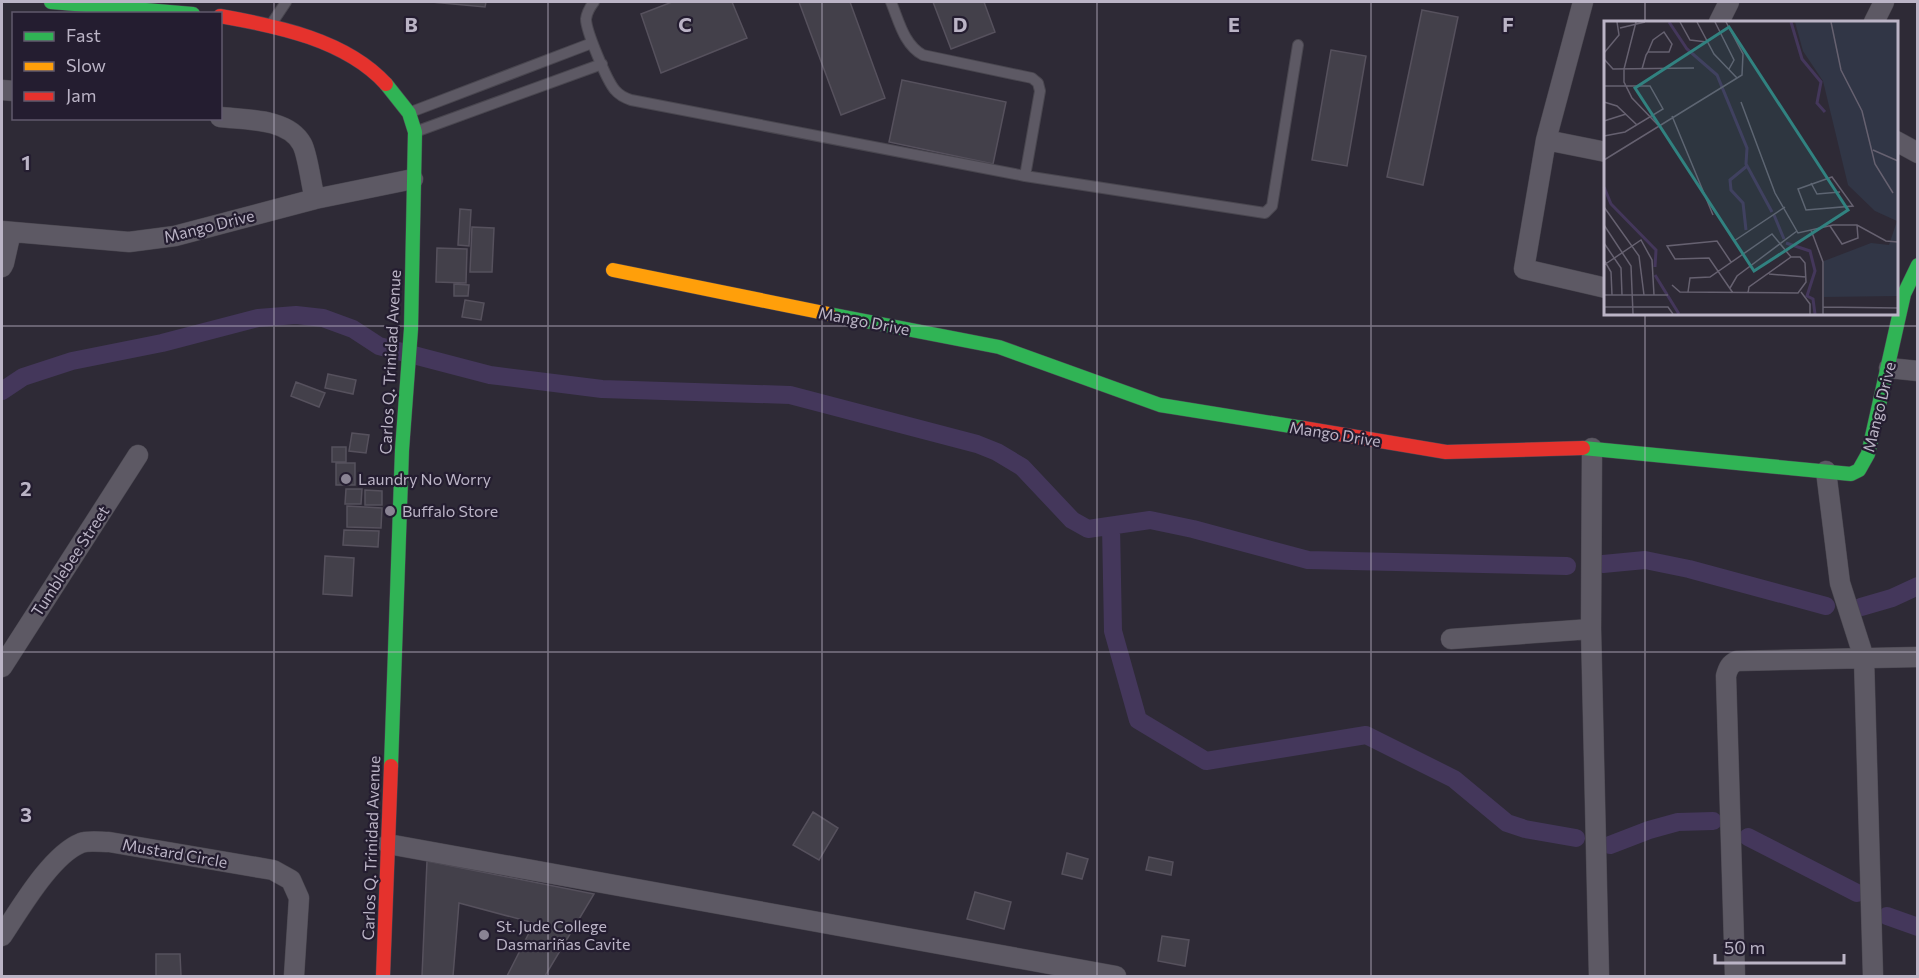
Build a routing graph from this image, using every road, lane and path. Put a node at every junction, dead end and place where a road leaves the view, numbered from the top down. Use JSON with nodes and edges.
{"nodes":[{"id":1,"x":51,"y":2,"type":"edge"},
{"id":2,"x":286,"y":2,"type":"edge"},
{"id":3,"x":594,"y":2,"type":"edge"},
{"id":4,"x":891,"y":2,"type":"edge"},
{"id":5,"x":1582,"y":2,"type":"edge"},
{"id":6,"x":1729,"y":2,"type":"edge"},
{"id":7,"x":1884,"y":2,"type":"edge"},
{"id":8,"x":169,"y":12,"type":"edge"},
{"id":9,"x":222,"y":16,"type":"edge"},
{"id":10,"x":1720,"y":21,"type":"edge"},
{"id":11,"x":1874,"y":21,"type":"edge"},
{"id":12,"x":270,"y":25,"type":"junction"},
{"id":13,"x":592,"y":43,"type":"junction"},
{"id":14,"x":1298,"y":45,"type":"dead end"},
{"id":15,"x":602,"y":64,"type":"junction"},
{"id":16,"x":408,"y":113,"type":"junction"},
{"id":17,"x":222,"y":117,"type":"edge"},
{"id":18,"x":415,"y":132,"type":"junction"},
{"id":19,"x":1546,"y":140,"type":"junction"},
{"id":20,"x":1898,"y":142,"type":"edge"},
{"id":21,"x":1604,"y":152,"type":"edge"},
{"id":22,"x":1917,"y":153,"type":"edge"},
{"id":23,"x":1025,"y":176,"type":"junction"},
{"id":24,"x":413,"y":179,"type":"junction"},
{"id":25,"x":315,"y":199,"type":"junction"},
{"id":26,"x":6,"y":231,"type":"edge"},
{"id":27,"x":1917,"y":265,"type":"edge"},
{"id":28,"x":2,"y":267,"type":"edge"},
{"id":29,"x":613,"y":270,"type":"dead end"},
{"id":30,"x":1604,"y":288,"type":"edge"},
{"id":31,"x":1889,"y":368,"type":"junction"},
{"id":32,"x":1917,"y":371,"type":"edge"},
{"id":33,"x":1592,"y":448,"type":"junction"},
{"id":34,"x":138,"y":455,"type":"dead end"},
{"id":35,"x":1826,"y":471,"type":"junction"},
{"id":36,"x":1591,"y":629,"type":"junction"},
{"id":37,"x":1451,"y":639,"type":"dead end"},
{"id":38,"x":1917,"y":657,"type":"edge"},
{"id":39,"x":1864,"y":658,"type":"junction"},
{"id":40,"x":2,"y":667,"type":"edge"},
{"id":41,"x":388,"y":844,"type":"junction"},
{"id":42,"x":2,"y":936,"type":"edge"},
{"id":43,"x":294,"y":976,"type":"edge"},
{"id":44,"x":383,"y":976,"type":"edge"},
{"id":45,"x":1116,"y":976,"type":"edge"},
{"id":46,"x":1599,"y":976,"type":"edge"},
{"id":47,"x":1735,"y":976,"type":"edge"},
{"id":48,"x":1873,"y":976,"type":"edge"}],
"edges":[{"from":1,"to":8,"type":"street"},
{"from":2,"to":12,"type":"lane"},
{"from":3,"to":13,"type":"lane"},
{"from":4,"to":23,"type":"lane"},
{"from":5,"to":19,"type":"street"},
{"from":6,"to":10,"type":"street"},
{"from":7,"to":11,"type":"street"},
{"from":9,"to":12,"type":"street","name":"Carlos Q. Trinidad Avenue"},
{"from":12,"to":16,"type":"street","name":"Carlos Q. Trinidad Avenue"},
{"from":13,"to":15,"type":"lane"},
{"from":13,"to":16,"type":"lane"},
{"from":14,"to":23,"type":"lane"},
{"from":15,"to":18,"type":"lane"},
{"from":15,"to":23,"type":"lane"},
{"from":16,"to":18,"type":"street","name":"Carlos Q. Trinidad Avenue"},
{"from":17,"to":25,"type":"street"},
{"from":18,"to":24,"type":"street","name":"Carlos Q. Trinidad Avenue"},
{"from":19,"to":21,"type":"street"},
{"from":19,"to":30,"type":"street"},
{"from":20,"to":22,"type":"street"},
{"from":24,"to":25,"type":"street","name":"Mango Drive"},
{"from":24,"to":41,"type":"street","name":"Carlos Q. Trinidad Avenue"},
{"from":25,"to":26,"type":"street","name":"Mango Drive"},
{"from":26,"to":28,"type":"street"},
{"from":27,"to":31,"type":"street","name":"Mango Drive"},
{"from":29,"to":33,"type":"street","name":"Mango Drive"},
{"from":31,"to":32,"type":"street"},
{"from":31,"to":35,"type":"street","name":"Mango Drive"},
{"from":33,"to":35,"type":"street","name":"Mango Drive"},
{"from":33,"to":36,"type":"street"},
{"from":34,"to":40,"type":"street","name":"Tumblebee Street"},
{"from":35,"to":39,"type":"street"},
{"from":36,"to":37,"type":"street"},
{"from":36,"to":46,"type":"street"},
{"from":38,"to":39,"type":"street"},
{"from":39,"to":47,"type":"street"},
{"from":39,"to":48,"type":"street"},
{"from":41,"to":44,"type":"street","name":"Carlos Q. Trinidad Avenue"},
{"from":41,"to":45,"type":"street"},
{"from":42,"to":43,"type":"street","name":"Mustard Circle"}]}
